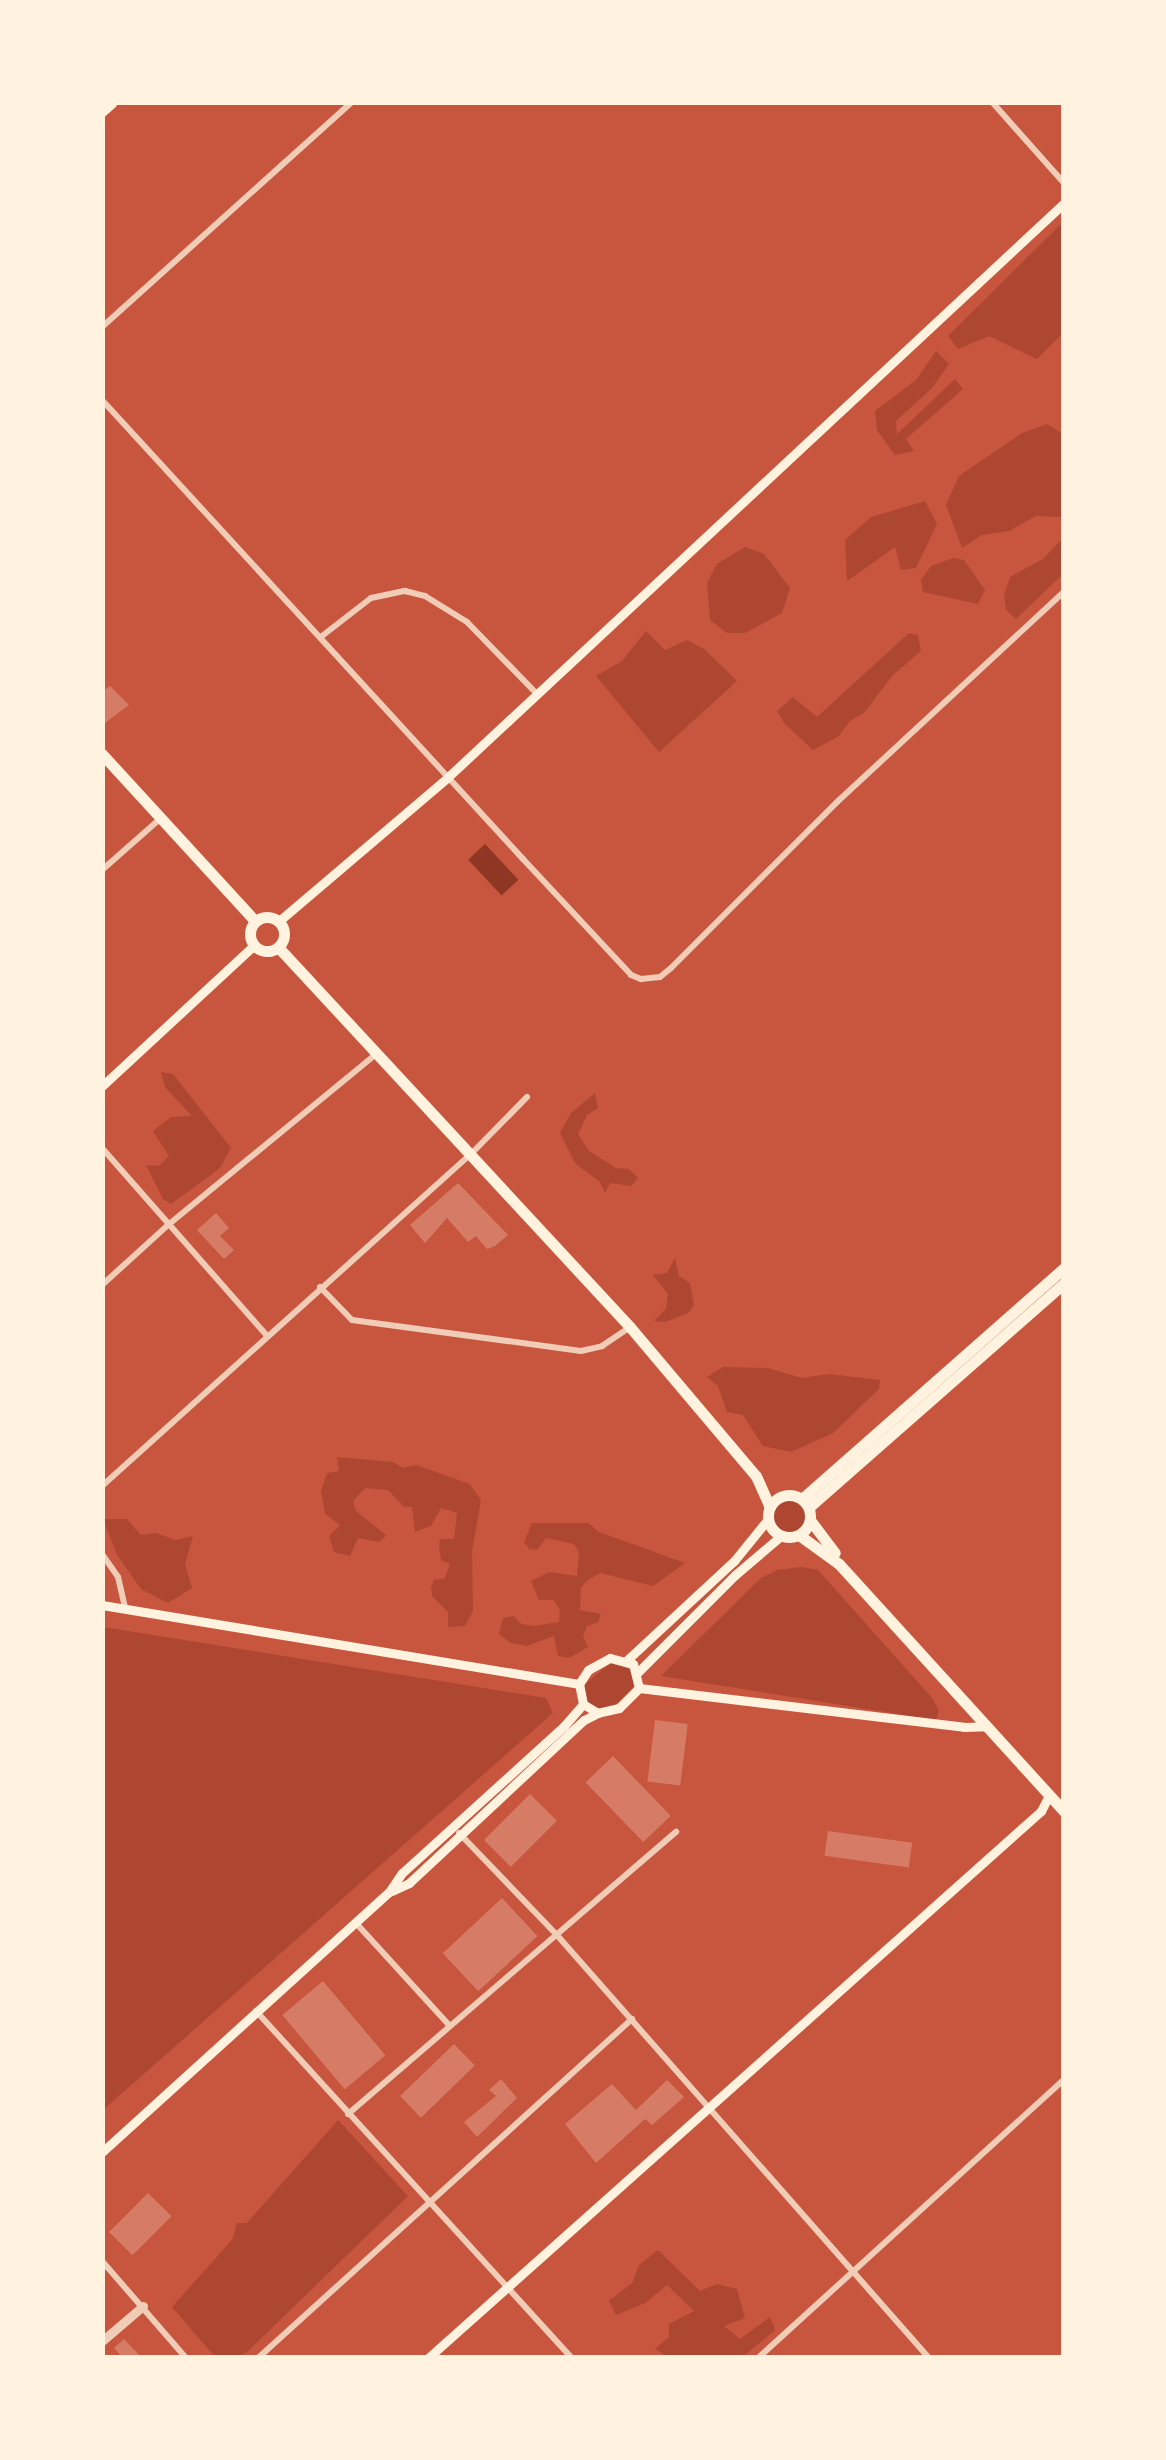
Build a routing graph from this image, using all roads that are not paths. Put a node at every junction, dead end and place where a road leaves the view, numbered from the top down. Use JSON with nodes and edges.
{"nodes":[{"id":1,"x":112,"y":102,"type":"edge"},
{"id":2,"x":352,"y":102,"type":"edge"},
{"id":3,"x":992,"y":102,"type":"edge"},
{"id":4,"x":102,"y":111,"type":"edge"},
{"id":5,"x":1064,"y":183,"type":"edge"},
{"id":6,"x":1064,"y":204,"type":"edge"},
{"id":7,"x":102,"y":327,"type":"edge"},
{"id":8,"x":102,"y":400,"type":"edge"},
{"id":9,"x":1064,"y":592,"type":"edge"},
{"id":10,"x":322,"y":636,"type":"junction"},
{"id":11,"x":536,"y":693,"type":"junction"},
{"id":12,"x":102,"y":754,"type":"edge"},
{"id":13,"x":448,"y":777,"type":"junction"},
{"id":14,"x":162,"y":817,"type":"junction"},
{"id":15,"x":102,"y":870,"type":"edge"},
{"id":16,"x":255,"y":921,"type":"junction"},
{"id":17,"x":279,"y":921,"type":"junction"},
{"id":18,"x":254,"y":945,"type":"junction"},
{"id":19,"x":278,"y":948,"type":"junction"},
{"id":20,"x":376,"y":1054,"type":"junction"},
{"id":21,"x":102,"y":1086,"type":"edge"},
{"id":22,"x":527,"y":1097,"type":"dead end"},
{"id":23,"x":102,"y":1148,"type":"edge"},
{"id":24,"x":471,"y":1154,"type":"junction"},
{"id":25,"x":168,"y":1224,"type":"junction"},
{"id":26,"x":1063,"y":1274,"type":"edge"},
{"id":27,"x":102,"y":1285,"type":"edge"},
{"id":28,"x":320,"y":1288,"type":"junction"},
{"id":29,"x":630,"y":1327,"type":"junction"},
{"id":30,"x":266,"y":1335,"type":"junction"},
{"id":31,"x":756,"y":1476,"type":"junction"},
{"id":32,"x":102,"y":1486,"type":"edge"},
{"id":33,"x":783,"y":1496,"type":"junction"},
{"id":34,"x":807,"y":1508,"type":"junction"},
{"id":35,"x":769,"y":1513,"type":"junction"},
{"id":36,"x":798,"y":1535,"type":"junction"},
{"id":37,"x":782,"y":1536,"type":"junction"},
{"id":38,"x":102,"y":1554,"type":"edge"},
{"id":39,"x":102,"y":1604,"type":"edge"},
{"id":40,"x":125,"y":1608,"type":"junction"},
{"id":41,"x":626,"y":1660,"type":"junction"},
{"id":42,"x":638,"y":1672,"type":"junction"},
{"id":43,"x":579,"y":1684,"type":"junction"},
{"id":44,"x":640,"y":1688,"type":"junction"},
{"id":45,"x":583,"y":1704,"type":"junction"},
{"id":46,"x":598,"y":1712,"type":"junction"},
{"id":47,"x":987,"y":1726,"type":"junction"},
{"id":48,"x":1049,"y":1795,"type":"junction"},
{"id":49,"x":1064,"y":1808,"type":"edge"},
{"id":50,"x":453,"y":1826,"type":"junction"},
{"id":51,"x":676,"y":1832,"type":"dead end"},
{"id":52,"x":461,"y":1835,"type":"junction"},
{"id":53,"x":389,"y":1892,"type":"junction"},
{"id":54,"x":355,"y":1922,"type":"junction"},
{"id":55,"x":556,"y":1934,"type":"junction"},
{"id":56,"x":256,"y":2011,"type":"junction"},
{"id":57,"x":632,"y":2019,"type":"junction"},
{"id":58,"x":448,"y":2024,"type":"junction"},
{"id":59,"x":1064,"y":2080,"type":"edge"},
{"id":60,"x":709,"y":2106,"type":"junction"},
{"id":61,"x":348,"y":2114,"type":"junction"},
{"id":62,"x":102,"y":2152,"type":"edge"},
{"id":63,"x":429,"y":2200,"type":"junction"},
{"id":64,"x":102,"y":2262,"type":"edge"},
{"id":65,"x":851,"y":2273,"type":"junction"},
{"id":66,"x":509,"y":2284,"type":"junction"},
{"id":67,"x":143,"y":2306,"type":"junction"},
{"id":68,"x":102,"y":2341,"type":"edge"},
{"id":69,"x":186,"y":2358,"type":"edge"},
{"id":70,"x":258,"y":2358,"type":"edge"},
{"id":71,"x":428,"y":2358,"type":"edge"},
{"id":72,"x":572,"y":2358,"type":"edge"},
{"id":73,"x":758,"y":2358,"type":"edge"},
{"id":74,"x":929,"y":2358,"type":"edge"}],
"edges":[{"from":1,"to":4,"type":"highway"},
{"from":2,"to":7,"type":"street"},
{"from":3,"to":5,"type":"street"},
{"from":6,"to":11,"type":"main road"},
{"from":8,"to":10,"type":"street"},
{"from":9,"to":13,"type":"street"},
{"from":10,"to":11,"type":"street"},
{"from":10,"to":13,"type":"street"},
{"from":11,"to":13,"type":"main road"},
{"from":12,"to":14,"type":"highway"},
{"from":13,"to":17,"type":"main road"},
{"from":14,"to":15,"type":"street"},
{"from":14,"to":16,"type":"highway"},
{"from":16,"to":17,"type":"highway"},
{"from":16,"to":18,"type":"highway"},
{"from":17,"to":19,"type":"highway"},
{"from":18,"to":19,"type":"highway"},
{"from":18,"to":21,"type":"main road"},
{"from":19,"to":20,"type":"highway"},
{"from":20,"to":24,"type":"highway"},
{"from":20,"to":25,"type":"street"},
{"from":22,"to":24,"type":"street"},
{"from":23,"to":25,"type":"street"},
{"from":24,"to":28,"type":"street"},
{"from":24,"to":29,"type":"highway"},
{"from":25,"to":27,"type":"street"},
{"from":25,"to":30,"type":"street"},
{"from":26,"to":34,"type":"highway"},
{"from":28,"to":29,"type":"street"},
{"from":28,"to":30,"type":"street"},
{"from":29,"to":31,"type":"highway"},
{"from":30,"to":32,"type":"street"},
{"from":31,"to":33,"type":"highway"},
{"from":31,"to":35,"type":"highway"},
{"from":33,"to":34,"type":"highway"},
{"from":33,"to":35,"type":"highway"},
{"from":34,"to":36,"type":"highway"},
{"from":34,"to":49,"type":"highway"},
{"from":35,"to":37,"type":"highway"},
{"from":35,"to":41,"type":"main road"},
{"from":36,"to":37,"type":"highway"},
{"from":36,"to":47,"type":"highway"},
{"from":37,"to":42,"type":"main road"},
{"from":38,"to":40,"type":"street"},
{"from":39,"to":40,"type":"main road"},
{"from":40,"to":43,"type":"main road"},
{"from":41,"to":42,"type":"main road"},
{"from":41,"to":43,"type":"main road"},
{"from":42,"to":44,"type":"main road"},
{"from":43,"to":45,"type":"main road"},
{"from":44,"to":46,"type":"main road"},
{"from":44,"to":47,"type":"main road"},
{"from":45,"to":46,"type":"main road"},
{"from":45,"to":50,"type":"main road"},
{"from":46,"to":52,"type":"main road"},
{"from":47,"to":48,"type":"highway"},
{"from":48,"to":49,"type":"highway"},
{"from":48,"to":60,"type":"main road"},
{"from":50,"to":52,"type":"street"},
{"from":50,"to":53,"type":"main road"},
{"from":51,"to":55,"type":"street"},
{"from":52,"to":53,"type":"main road"},
{"from":52,"to":55,"type":"street"},
{"from":53,"to":54,"type":"main road"},
{"from":54,"to":56,"type":"main road"},
{"from":54,"to":58,"type":"street"},
{"from":55,"to":57,"type":"street"},
{"from":55,"to":58,"type":"street"},
{"from":56,"to":61,"type":"street"},
{"from":56,"to":62,"type":"main road"},
{"from":57,"to":60,"type":"street"},
{"from":57,"to":63,"type":"street"},
{"from":58,"to":61,"type":"street"},
{"from":59,"to":65,"type":"street"},
{"from":60,"to":65,"type":"street"},
{"from":60,"to":66,"type":"main road"},
{"from":61,"to":63,"type":"street"},
{"from":63,"to":66,"type":"street"},
{"from":63,"to":70,"type":"street"},
{"from":64,"to":67,"type":"street"},
{"from":65,"to":73,"type":"street"},
{"from":65,"to":74,"type":"street"},
{"from":66,"to":71,"type":"main road"},
{"from":66,"to":72,"type":"street"},
{"from":67,"to":68,"type":"street"},
{"from":67,"to":69,"type":"street"}]}
